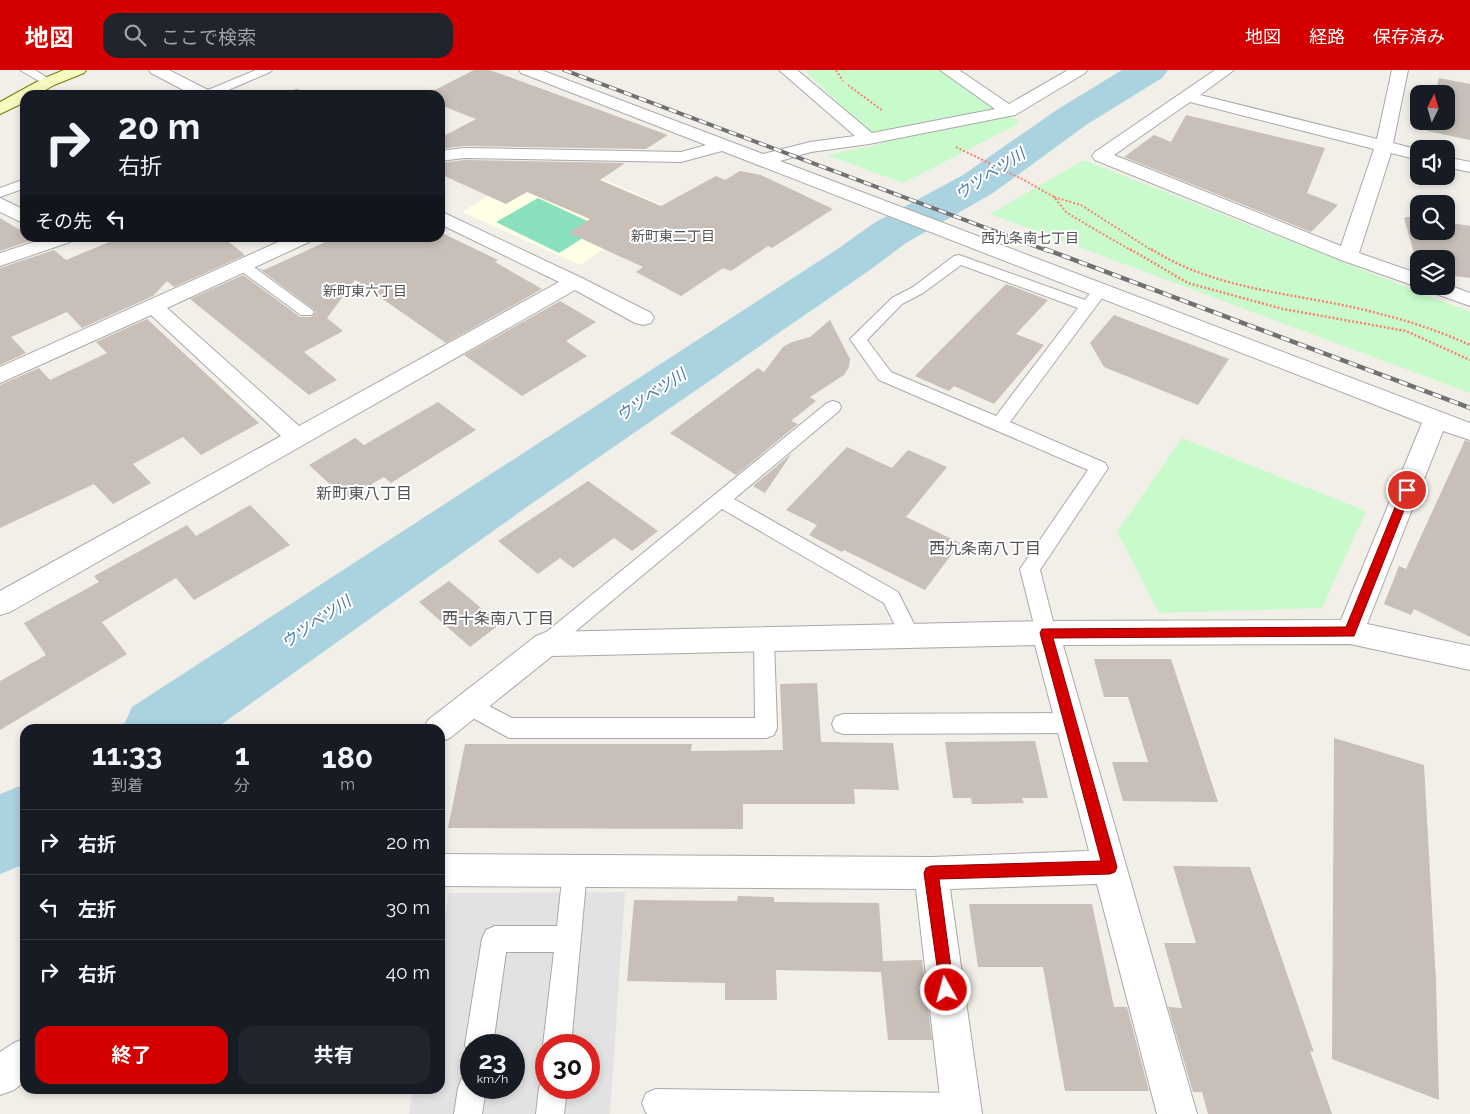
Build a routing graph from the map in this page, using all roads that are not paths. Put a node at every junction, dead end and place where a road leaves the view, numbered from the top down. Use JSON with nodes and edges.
{"nodes":[{"id":1,"x":26,"y":70,"type":"edge"},
{"id":2,"x":78,"y":70,"type":"edge"},
{"id":3,"x":157,"y":70,"type":"edge"},
{"id":4,"x":527,"y":70,"type":"edge"},
{"id":5,"x":787,"y":70,"type":"edge"},
{"id":6,"x":948,"y":70,"type":"edge"},
{"id":7,"x":1226,"y":70,"type":"edge"},
{"id":8,"x":1400,"y":70,"type":"edge"},
{"id":9,"x":270,"y":71,"type":"edge"},
{"id":10,"x":1073,"y":71,"type":"edge"},
{"id":11,"x":48,"y":82,"type":"junction"},
{"id":12,"x":34,"y":90,"type":"edge"},
{"id":13,"x":196,"y":90,"type":"edge"},
{"id":14,"x":219,"y":90,"type":"edge"},
{"id":15,"x":1188,"y":97,"type":"junction"},
{"id":16,"x":20,"y":98,"type":"edge"},
{"id":17,"x":0,"y":109,"type":"edge"},
{"id":18,"x":1009,"y":111,"type":"junction"},
{"id":19,"x":869,"y":139,"type":"junction"},
{"id":20,"x":725,"y":145,"type":"junction"},
{"id":21,"x":1384,"y":146,"type":"junction"},
{"id":22,"x":1410,"y":153,"type":"edge"},
{"id":23,"x":445,"y":155,"type":"edge"},
{"id":24,"x":763,"y":160,"type":"junction"},
{"id":25,"x":1455,"y":164,"type":"edge"},
{"id":26,"x":1470,"y":167,"type":"edge"},
{"id":27,"x":20,"y":185,"type":"edge"},
{"id":28,"x":0,"y":194,"type":"edge"},
{"id":29,"x":0,"y":204,"type":"edge"},
{"id":30,"x":20,"y":215,"type":"edge"},
{"id":31,"x":445,"y":219,"type":"edge"},
{"id":32,"x":49,"y":242,"type":"edge"},
{"id":33,"x":293,"y":242,"type":"edge"},
{"id":34,"x":1348,"y":256,"type":"junction"},
{"id":35,"x":0,"y":260,"type":"edge"},
{"id":36,"x":242,"y":265,"type":"junction"},
{"id":37,"x":1410,"y":279,"type":"edge"},
{"id":38,"x":575,"y":282,"type":"junction"},
{"id":39,"x":1455,"y":294,"type":"edge"},
{"id":40,"x":1093,"y":298,"type":"junction"},
{"id":41,"x":1470,"y":300,"type":"edge"},
{"id":42,"x":152,"y":306,"type":"junction"},
{"id":43,"x":306,"y":312,"type":"dead end"},
{"id":44,"x":643,"y":318,"type":"dead end"},
{"id":45,"x":0,"y":376,"type":"edge"},
{"id":46,"x":833,"y":407,"type":"dead end"},
{"id":47,"x":1436,"y":418,"type":"junction"},
{"id":48,"x":999,"y":424,"type":"junction"},
{"id":49,"x":1470,"y":432,"type":"edge"},
{"id":50,"x":297,"y":437,"type":"junction"},
{"id":51,"x":721,"y":500,"type":"junction"},
{"id":52,"x":0,"y":604,"type":"edge"},
{"id":53,"x":1350,"y":632,"type":"junction"},
{"id":54,"x":1046,"y":633,"type":"junction"},
{"id":55,"x":910,"y":636,"type":"junction"},
{"id":56,"x":764,"y":639,"type":"junction"},
{"id":57,"x":546,"y":644,"type":"junction"},
{"id":58,"x":1470,"y":658,"type":"edge"},
{"id":59,"x":470,"y":705,"type":"junction"},
{"id":60,"x":1071,"y":723,"type":"junction"},
{"id":61,"x":445,"y":724,"type":"edge"},
{"id":62,"x":843,"y":724,"type":"dead end"},
{"id":63,"x":1110,"y":867,"type":"junction"},
{"id":64,"x":445,"y":870,"type":"edge"},
{"id":65,"x":575,"y":871,"type":"junction"},
{"id":66,"x":931,"y":873,"type":"junction"},
{"id":67,"x":568,"y":939,"type":"junction"},
{"id":68,"x":481,"y":1034,"type":"edge"},
{"id":69,"x":558,"y":1034,"type":"edge"},
{"id":70,"x":20,"y":1061,"type":"edge"},
{"id":71,"x":0,"y":1076,"type":"edge"},
{"id":72,"x":470,"y":1099,"type":"edge"},
{"id":73,"x":552,"y":1099,"type":"edge"},
{"id":74,"x":656,"y":1104,"type":"dead end"},
{"id":75,"x":962,"y":1111,"type":"edge"},
{"id":76,"x":468,"y":1114,"type":"edge"},
{"id":77,"x":550,"y":1114,"type":"edge"},
{"id":78,"x":1177,"y":1114,"type":"edge"}],
"edges":[{"from":1,"to":11,"type":"lane"},
{"from":2,"to":11,"type":"street"},
{"from":3,"to":13,"type":"street"},
{"from":4,"to":20,"type":"street"},
{"from":5,"to":19,"type":"street"},
{"from":6,"to":18,"type":"street"},
{"from":7,"to":15,"type":"street"},
{"from":8,"to":21,"type":"street"},
{"from":9,"to":14,"type":"lane"},
{"from":10,"to":18,"type":"street"},
{"from":11,"to":12,"type":"street"},
{"from":15,"to":21,"type":"street"},
{"from":15,"to":34,"type":"street"},
{"from":16,"to":17,"type":"street"},
{"from":18,"to":19,"type":"street"},
{"from":19,"to":24,"type":"street"},
{"from":20,"to":23,"type":"street"},
{"from":20,"to":24,"type":"street"},
{"from":21,"to":22,"type":"street"},
{"from":21,"to":34,"type":"street"},
{"from":24,"to":40,"type":"street"},
{"from":25,"to":26,"type":"street"},
{"from":27,"to":28,"type":"lane"},
{"from":29,"to":30,"type":"street"},
{"from":31,"to":38,"type":"street"},
{"from":32,"to":35,"type":"street"},
{"from":33,"to":36,"type":"street"},
{"from":34,"to":37,"type":"street"},
{"from":36,"to":42,"type":"street"},
{"from":36,"to":43,"type":"lane"},
{"from":38,"to":44,"type":"street"},
{"from":38,"to":50,"type":"street"},
{"from":39,"to":41,"type":"street"},
{"from":40,"to":47,"type":"street"},
{"from":40,"to":48,"type":"lane"},
{"from":40,"to":48,"type":"lane"},
{"from":42,"to":45,"type":"street"},
{"from":42,"to":50,"type":"street"},
{"from":46,"to":51,"type":"lane"},
{"from":47,"to":49,"type":"street"},
{"from":47,"to":53,"type":"street"},
{"from":48,"to":54,"type":"lane"},
{"from":50,"to":52,"type":"street"},
{"from":51,"to":55,"type":"lane"},
{"from":51,"to":57,"type":"lane"},
{"from":53,"to":54,"type":"street"},
{"from":53,"to":58,"type":"street"},
{"from":54,"to":55,"type":"street"},
{"from":54,"to":60,"type":"street"},
{"from":55,"to":56,"type":"street"},
{"from":56,"to":57,"type":"street"},
{"from":56,"to":59,"type":"lane"},
{"from":57,"to":59,"type":"street"},
{"from":59,"to":61,"type":"street"},
{"from":60,"to":62,"type":"lane"},
{"from":60,"to":63,"type":"street"},
{"from":63,"to":66,"type":"street"},
{"from":63,"to":78,"type":"street"},
{"from":64,"to":65,"type":"street"},
{"from":65,"to":66,"type":"street"},
{"from":65,"to":67,"type":"lane"},
{"from":66,"to":75,"type":"street"},
{"from":67,"to":68,"type":"lane"},
{"from":67,"to":69,"type":"lane"},
{"from":70,"to":71,"type":"street"},
{"from":72,"to":76,"type":"lane"},
{"from":73,"to":77,"type":"lane"},
{"from":74,"to":75,"type":"lane"}]}
